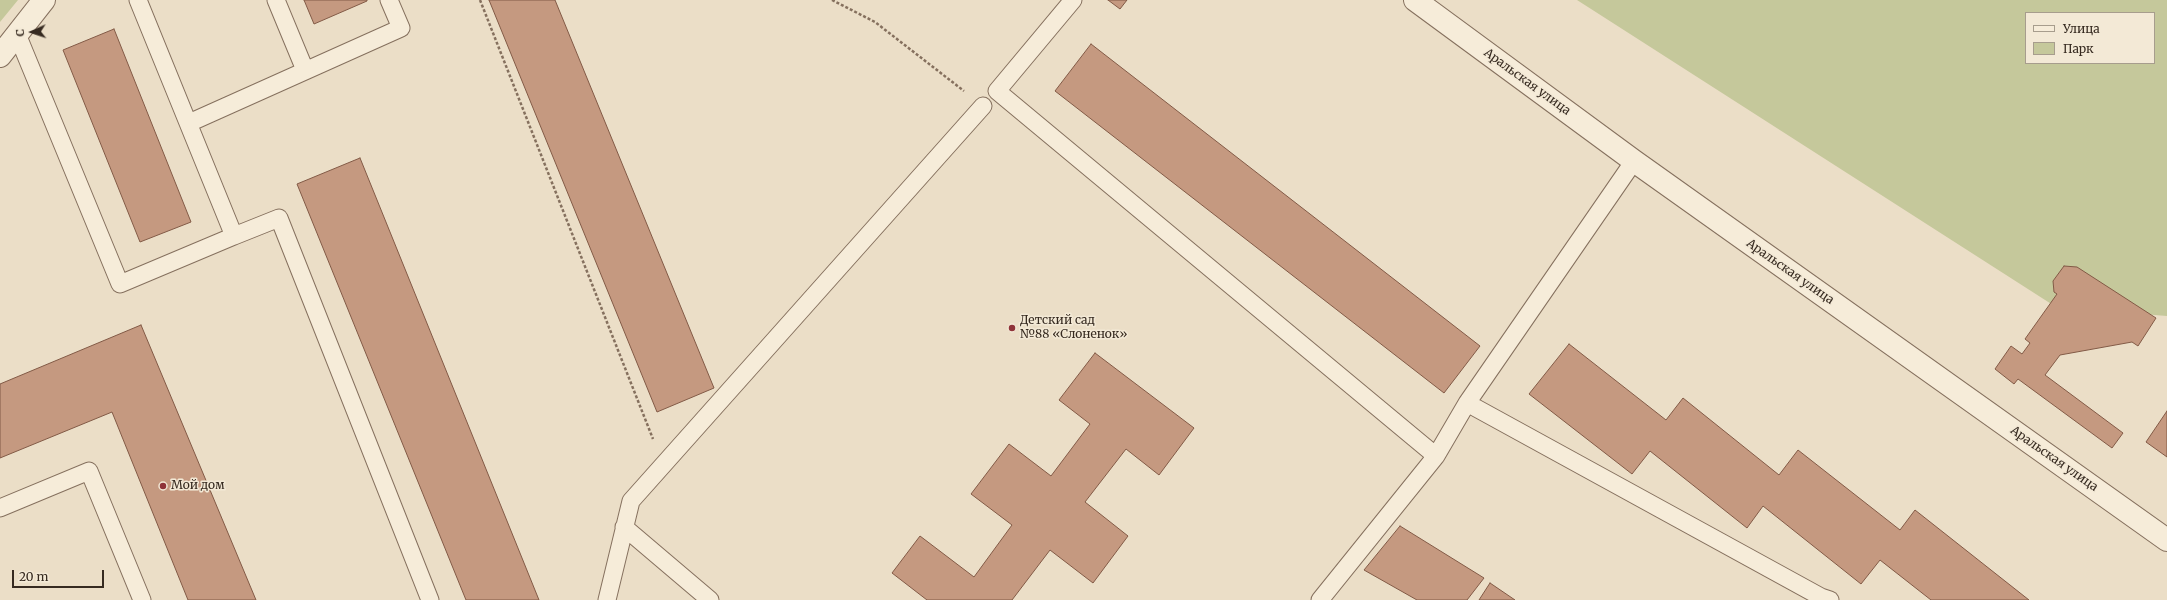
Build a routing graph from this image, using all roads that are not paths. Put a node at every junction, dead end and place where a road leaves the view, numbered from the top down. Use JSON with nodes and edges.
{"nodes":[{"id":1,"x":44,"y":0,"type":"edge"},
{"id":2,"x":138,"y":0,"type":"edge"},
{"id":3,"x":276,"y":0,"type":"edge"},
{"id":4,"x":389,"y":0,"type":"edge"},
{"id":5,"x":1073,"y":0,"type":"edge"},
{"id":6,"x":1415,"y":0,"type":"edge"},
{"id":7,"x":17,"y":34,"type":"junction"},
{"id":8,"x":0,"y":56,"type":"edge"},
{"id":9,"x":305,"y":70,"type":"junction"},
{"id":10,"x":983,"y":106,"type":"road end"},
{"id":11,"x":189,"y":123,"type":"junction"},
{"id":12,"x":1634,"y":161,"type":"junction"},
{"id":13,"x":234,"y":236,"type":"junction"},
{"id":14,"x":1467,"y":403,"type":"junction"},
{"id":15,"x":1436,"y":456,"type":"junction"},
{"id":16,"x":0,"y":508,"type":"edge"},
{"id":17,"x":624,"y":527,"type":"junction"},
{"id":18,"x":2167,"y":540,"type":"edge"},
{"id":19,"x":142,"y":600,"type":"edge"},
{"id":20,"x":430,"y":600,"type":"edge"},
{"id":21,"x":607,"y":600,"type":"edge"},
{"id":22,"x":710,"y":600,"type":"edge"},
{"id":23,"x":1320,"y":600,"type":"edge"},
{"id":24,"x":1830,"y":600,"type":"edge"}],
"edges":[{"from":1,"to":7,"type":"street"},
{"from":2,"to":11,"type":"lane"},
{"from":3,"to":9,"type":"lane"},
{"from":4,"to":9,"type":"lane"},
{"from":5,"to":15,"type":"lane"},
{"from":6,"to":12,"type":"street","name":"Аральская улица"},
{"from":7,"to":8,"type":"street"},
{"from":7,"to":13,"type":"lane"},
{"from":9,"to":11,"type":"lane"},
{"from":10,"to":17,"type":"lane"},
{"from":11,"to":13,"type":"lane"},
{"from":12,"to":14,"type":"lane"},
{"from":12,"to":18,"type":"street","name":"Аральская улица"},
{"from":13,"to":20,"type":"lane"},
{"from":14,"to":15,"type":"lane"},
{"from":14,"to":24,"type":"lane"},
{"from":15,"to":23,"type":"lane"},
{"from":16,"to":19,"type":"lane"},
{"from":17,"to":21,"type":"lane"},
{"from":17,"to":22,"type":"lane"}]}
